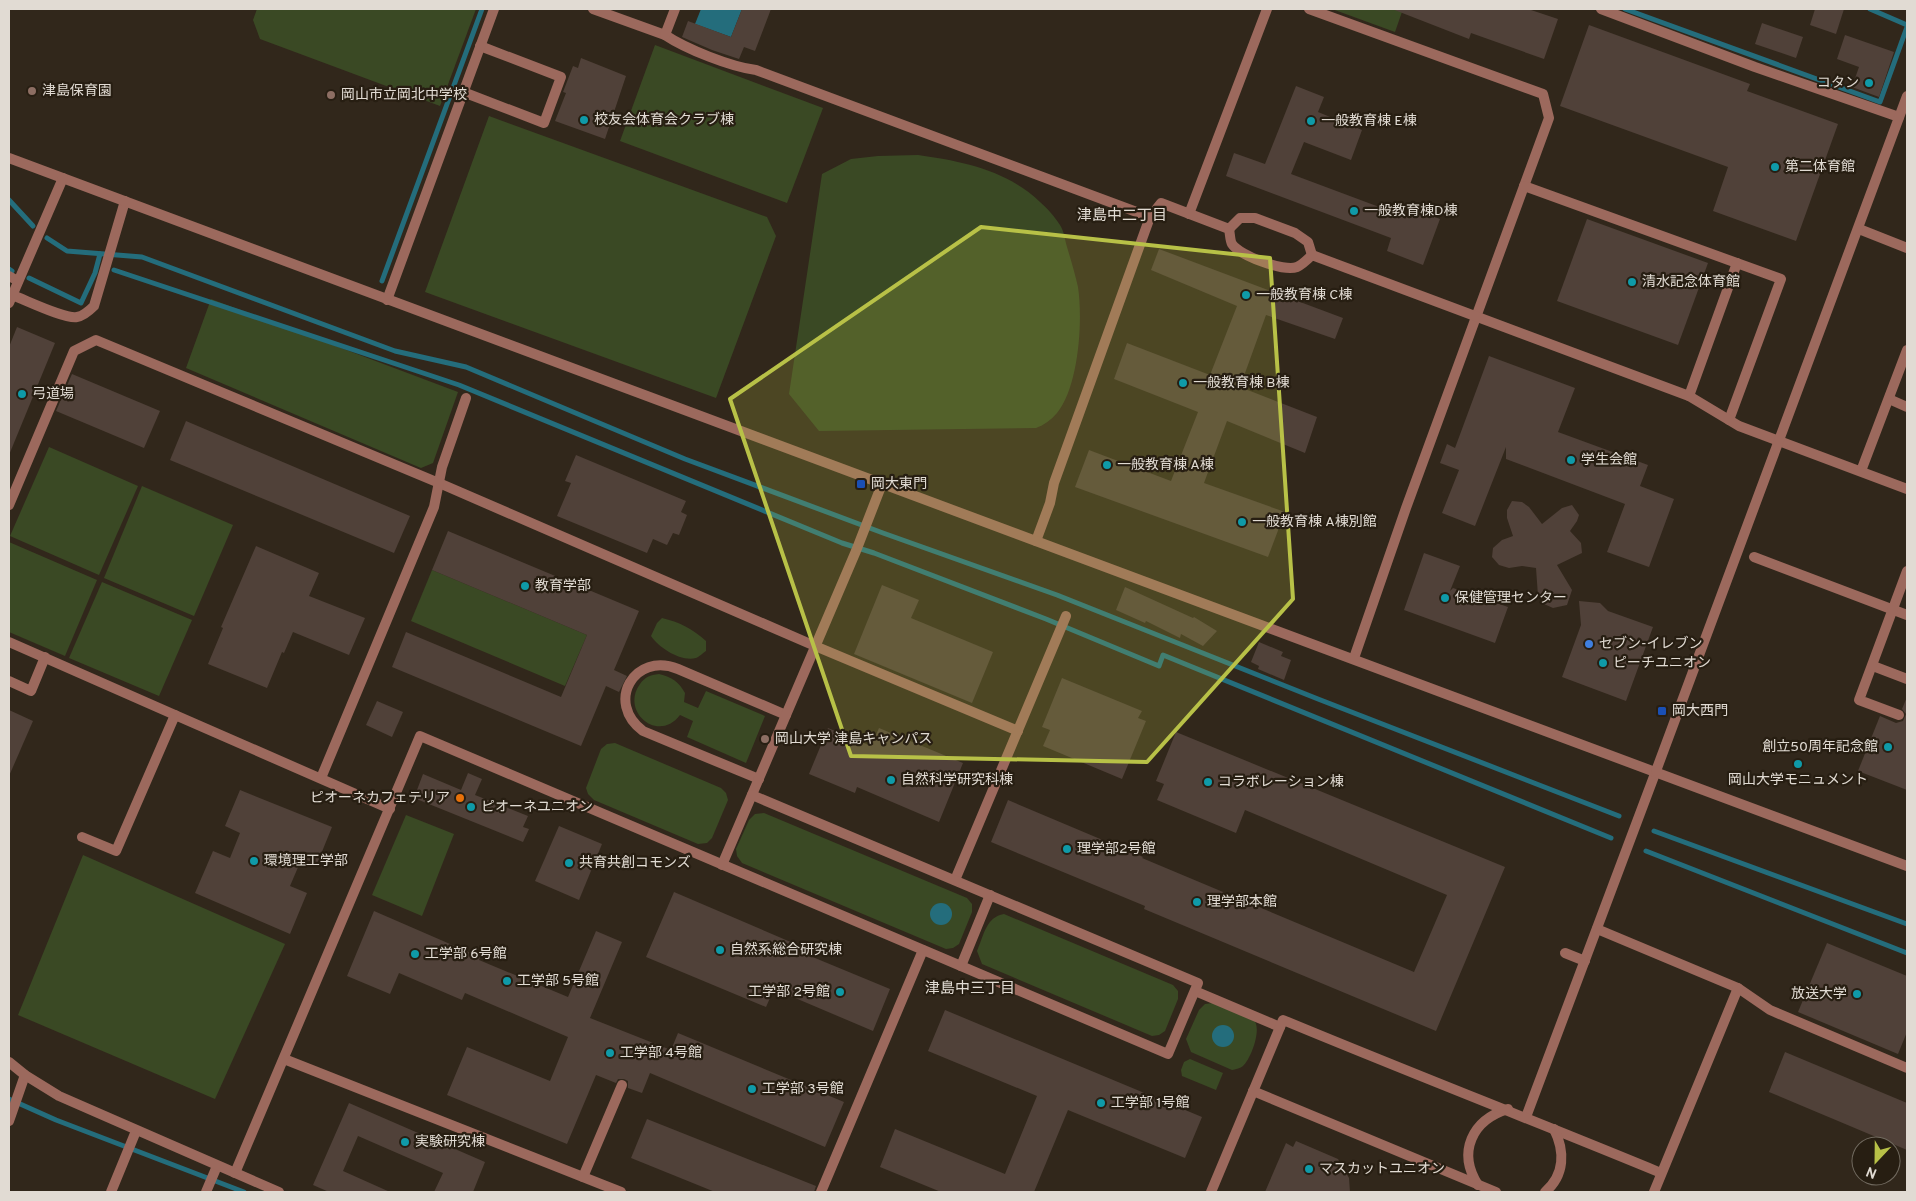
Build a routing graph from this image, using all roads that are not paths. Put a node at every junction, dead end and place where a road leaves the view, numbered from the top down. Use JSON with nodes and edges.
{"nodes":[{"id":1,"x":494,"y":9,"type":"edge"},
{"id":2,"x":593,"y":9,"type":"edge"},
{"id":3,"x":675,"y":9,"type":"edge"},
{"id":4,"x":1267,"y":9,"type":"edge"},
{"id":5,"x":1309,"y":9,"type":"edge"},
{"id":6,"x":1601,"y":9,"type":"edge"},
{"id":7,"x":666,"y":35,"type":"junction"},
{"id":8,"x":480,"y":46,"type":"junction"},
{"id":9,"x":463,"y":92,"type":"junction"},
{"id":10,"x":1907,"y":96,"type":"edge"},
{"id":11,"x":1900,"y":117,"type":"junction"},
{"id":12,"x":9,"y":158,"type":"edge"},
{"id":13,"x":63,"y":178,"type":"junction"},
{"id":14,"x":1524,"y":186,"type":"junction"},
{"id":15,"x":125,"y":201,"type":"junction"},
{"id":16,"x":1189,"y":214,"type":"junction"},
{"id":17,"x":1150,"y":217,"type":"junction"},
{"id":18,"x":1229,"y":229,"type":"junction"},
{"id":19,"x":1859,"y":229,"type":"junction"},
{"id":20,"x":1907,"y":248,"type":"edge"},
{"id":21,"x":1312,"y":255,"type":"junction"},
{"id":22,"x":1737,"y":263,"type":"junction"},
{"id":23,"x":12,"y":278,"type":"edge"},
{"id":24,"x":10,"y":299,"type":"edge"},
{"id":25,"x":387,"y":300,"type":"junction"},
{"id":26,"x":1476,"y":317,"type":"junction"},
{"id":27,"x":1907,"y":350,"type":"edge"},
{"id":28,"x":1689,"y":396,"type":"junction"},
{"id":29,"x":466,"y":398,"type":"dead end"},
{"id":30,"x":1889,"y":400,"type":"junction"},
{"id":31,"x":1907,"y":407,"type":"edge"},
{"id":32,"x":1729,"y":420,"type":"junction"},
{"id":33,"x":1780,"y":441,"type":"junction"},
{"id":34,"x":1861,"y":472,"type":"junction"},
{"id":35,"x":439,"y":483,"type":"junction"},
{"id":36,"x":882,"y":484,"type":"junction"},
{"id":37,"x":1907,"y":489,"type":"edge"},
{"id":38,"x":9,"y":505,"type":"edge"},
{"id":39,"x":1036,"y":541,"type":"junction"},
{"id":40,"x":1754,"y":557,"type":"dead end"},
{"id":41,"x":1907,"y":571,"type":"edge"},
{"id":42,"x":1893,"y":609,"type":"junction"},
{"id":43,"x":1907,"y":615,"type":"edge"},
{"id":44,"x":1064,"y":623,"type":"dead end"},
{"id":45,"x":9,"y":642,"type":"edge"},
{"id":46,"x":815,"y":646,"type":"junction"},
{"id":47,"x":45,"y":657,"type":"junction"},
{"id":48,"x":1354,"y":658,"type":"junction"},
{"id":49,"x":1873,"y":666,"type":"junction"},
{"id":50,"x":1907,"y":679,"type":"edge"},
{"id":51,"x":9,"y":681,"type":"edge"},
{"id":52,"x":175,"y":715,"type":"junction"},
{"id":53,"x":786,"y":715,"type":"junction"},
{"id":54,"x":1899,"y":715,"type":"dead end"},
{"id":55,"x":1018,"y":730,"type":"junction"},
{"id":56,"x":1656,"y":771,"type":"junction"},
{"id":57,"x":321,"y":778,"type":"junction"},
{"id":58,"x":759,"y":779,"type":"junction"},
{"id":59,"x":752,"y":795,"type":"junction"},
{"id":60,"x":390,"y":809,"type":"junction"},
{"id":61,"x":82,"y":837,"type":"dead end"},
{"id":62,"x":722,"y":865,"type":"junction"},
{"id":63,"x":1907,"y":866,"type":"edge"},
{"id":64,"x":955,"y":880,"type":"junction"},
{"id":65,"x":990,"y":895,"type":"junction"},
{"id":66,"x":1596,"y":929,"type":"junction"},
{"id":67,"x":923,"y":950,"type":"junction"},
{"id":68,"x":1565,"y":953,"type":"dead end"},
{"id":69,"x":1585,"y":961,"type":"junction"},
{"id":70,"x":961,"y":966,"type":"junction"},
{"id":71,"x":1738,"y":988,"type":"junction"},
{"id":72,"x":1195,"y":991,"type":"junction"},
{"id":73,"x":1280,"y":1027,"type":"junction"},
{"id":74,"x":284,"y":1059,"type":"junction"},
{"id":75,"x":9,"y":1062,"type":"edge"},
{"id":76,"x":1907,"y":1068,"type":"edge"},
{"id":77,"x":25,"y":1075,"type":"junction"},
{"id":78,"x":622,"y":1085,"type":"dead end"},
{"id":79,"x":1253,"y":1091,"type":"junction"},
{"id":80,"x":1508,"y":1110,"type":"junction"},
{"id":81,"x":1526,"y":1117,"type":"junction"},
{"id":82,"x":9,"y":1121,"type":"edge"},
{"id":83,"x":1554,"y":1129,"type":"junction"},
{"id":84,"x":136,"y":1131,"type":"junction"},
{"id":85,"x":217,"y":1166,"type":"junction"},
{"id":86,"x":1661,"y":1173,"type":"junction"},
{"id":87,"x":235,"y":1174,"type":"junction"},
{"id":88,"x":583,"y":1177,"type":"junction"},
{"id":89,"x":210,"y":1184,"type":"edge"},
{"id":90,"x":1478,"y":1185,"type":"junction"},
{"id":91,"x":111,"y":1192,"type":"edge"},
{"id":92,"x":278,"y":1192,"type":"edge"},
{"id":93,"x":621,"y":1192,"type":"edge"},
{"id":94,"x":821,"y":1192,"type":"edge"},
{"id":95,"x":1211,"y":1192,"type":"edge"},
{"id":96,"x":1496,"y":1192,"type":"edge"},
{"id":97,"x":1545,"y":1192,"type":"edge"},
{"id":98,"x":1654,"y":1192,"type":"edge"}],
"edges":[{"from":1,"to":8,"type":"street"},
{"from":2,"to":7,"type":"street"},
{"from":3,"to":7,"type":"street"},
{"from":4,"to":16,"type":"street"},
{"from":5,"to":14,"type":"street"},
{"from":6,"to":11,"type":"street"},
{"from":7,"to":17,"type":"street"},
{"from":8,"to":9,"type":"street"},
{"from":8,"to":9,"type":"street"},
{"from":9,"to":25,"type":"street"},
{"from":10,"to":11,"type":"street"},
{"from":11,"to":19,"type":"street"},
{"from":12,"to":13,"type":"street"},
{"from":13,"to":15,"type":"street"},
{"from":13,"to":23,"type":"street"},
{"from":14,"to":22,"type":"street"},
{"from":14,"to":26,"type":"street"},
{"from":15,"to":24,"type":"street"},
{"from":15,"to":25,"type":"street"},
{"from":16,"to":17,"type":"street"},
{"from":16,"to":18,"type":"street"},
{"from":17,"to":39,"type":"street"},
{"from":18,"to":21,"type":"street"},
{"from":18,"to":21,"type":"street"},
{"from":19,"to":20,"type":"street"},
{"from":19,"to":33,"type":"street"},
{"from":21,"to":26,"type":"street"},
{"from":22,"to":28,"type":"street"},
{"from":22,"to":32,"type":"street"},
{"from":23,"to":24,"type":"street"},
{"from":25,"to":36,"type":"street"},
{"from":26,"to":28,"type":"street"},
{"from":26,"to":48,"type":"street"},
{"from":27,"to":30,"type":"street"},
{"from":28,"to":32,"type":"street"},
{"from":29,"to":35,"type":"street"},
{"from":30,"to":31,"type":"street"},
{"from":30,"to":34,"type":"street"},
{"from":32,"to":33,"type":"street"},
{"from":33,"to":34,"type":"street"},
{"from":33,"to":56,"type":"street"},
{"from":34,"to":37,"type":"street"},
{"from":35,"to":38,"type":"street"},
{"from":35,"to":46,"type":"street"},
{"from":35,"to":57,"type":"street"},
{"from":36,"to":39,"type":"street"},
{"from":36,"to":46,"type":"street"},
{"from":39,"to":48,"type":"street"},
{"from":40,"to":42,"type":"street"},
{"from":41,"to":42,"type":"street"},
{"from":42,"to":43,"type":"street"},
{"from":42,"to":49,"type":"street"},
{"from":44,"to":55,"type":"street"},
{"from":45,"to":47,"type":"street"},
{"from":46,"to":53,"type":"street"},
{"from":46,"to":55,"type":"street"},
{"from":47,"to":51,"type":"street"},
{"from":47,"to":52,"type":"street"},
{"from":48,"to":56,"type":"street"},
{"from":49,"to":50,"type":"street"},
{"from":49,"to":54,"type":"street"},
{"from":52,"to":57,"type":"street"},
{"from":52,"to":61,"type":"street"},
{"from":53,"to":58,"type":"street"},
{"from":53,"to":58,"type":"street"},
{"from":55,"to":64,"type":"street"},
{"from":56,"to":63,"type":"street"},
{"from":56,"to":66,"type":"street"},
{"from":57,"to":60,"type":"street"},
{"from":58,"to":59,"type":"street"},
{"from":59,"to":62,"type":"street"},
{"from":59,"to":64,"type":"street"},
{"from":60,"to":62,"type":"street"},
{"from":60,"to":74,"type":"street"},
{"from":62,"to":67,"type":"street"},
{"from":64,"to":65,"type":"street"},
{"from":65,"to":70,"type":"street"},
{"from":65,"to":72,"type":"street"},
{"from":66,"to":69,"type":"street"},
{"from":66,"to":71,"type":"street"},
{"from":67,"to":70,"type":"street"},
{"from":67,"to":94,"type":"street"},
{"from":68,"to":69,"type":"street"},
{"from":69,"to":81,"type":"street"},
{"from":70,"to":72,"type":"street"},
{"from":71,"to":76,"type":"street"},
{"from":71,"to":86,"type":"street"},
{"from":72,"to":73,"type":"street"},
{"from":73,"to":79,"type":"street"},
{"from":73,"to":80,"type":"street"},
{"from":74,"to":87,"type":"street"},
{"from":74,"to":88,"type":"street"},
{"from":75,"to":77,"type":"street"},
{"from":77,"to":82,"type":"street"},
{"from":77,"to":84,"type":"street"},
{"from":78,"to":88,"type":"street"},
{"from":79,"to":90,"type":"street"},
{"from":79,"to":95,"type":"street"},
{"from":80,"to":81,"type":"street"},
{"from":80,"to":90,"type":"street"},
{"from":81,"to":83,"type":"street"},
{"from":83,"to":86,"type":"street"},
{"from":83,"to":97,"type":"street"},
{"from":84,"to":85,"type":"street"},
{"from":84,"to":91,"type":"street"},
{"from":85,"to":87,"type":"street"},
{"from":85,"to":89,"type":"street"},
{"from":86,"to":98,"type":"street"},
{"from":87,"to":92,"type":"street"},
{"from":88,"to":93,"type":"street"},
{"from":90,"to":96,"type":"street"}]}
